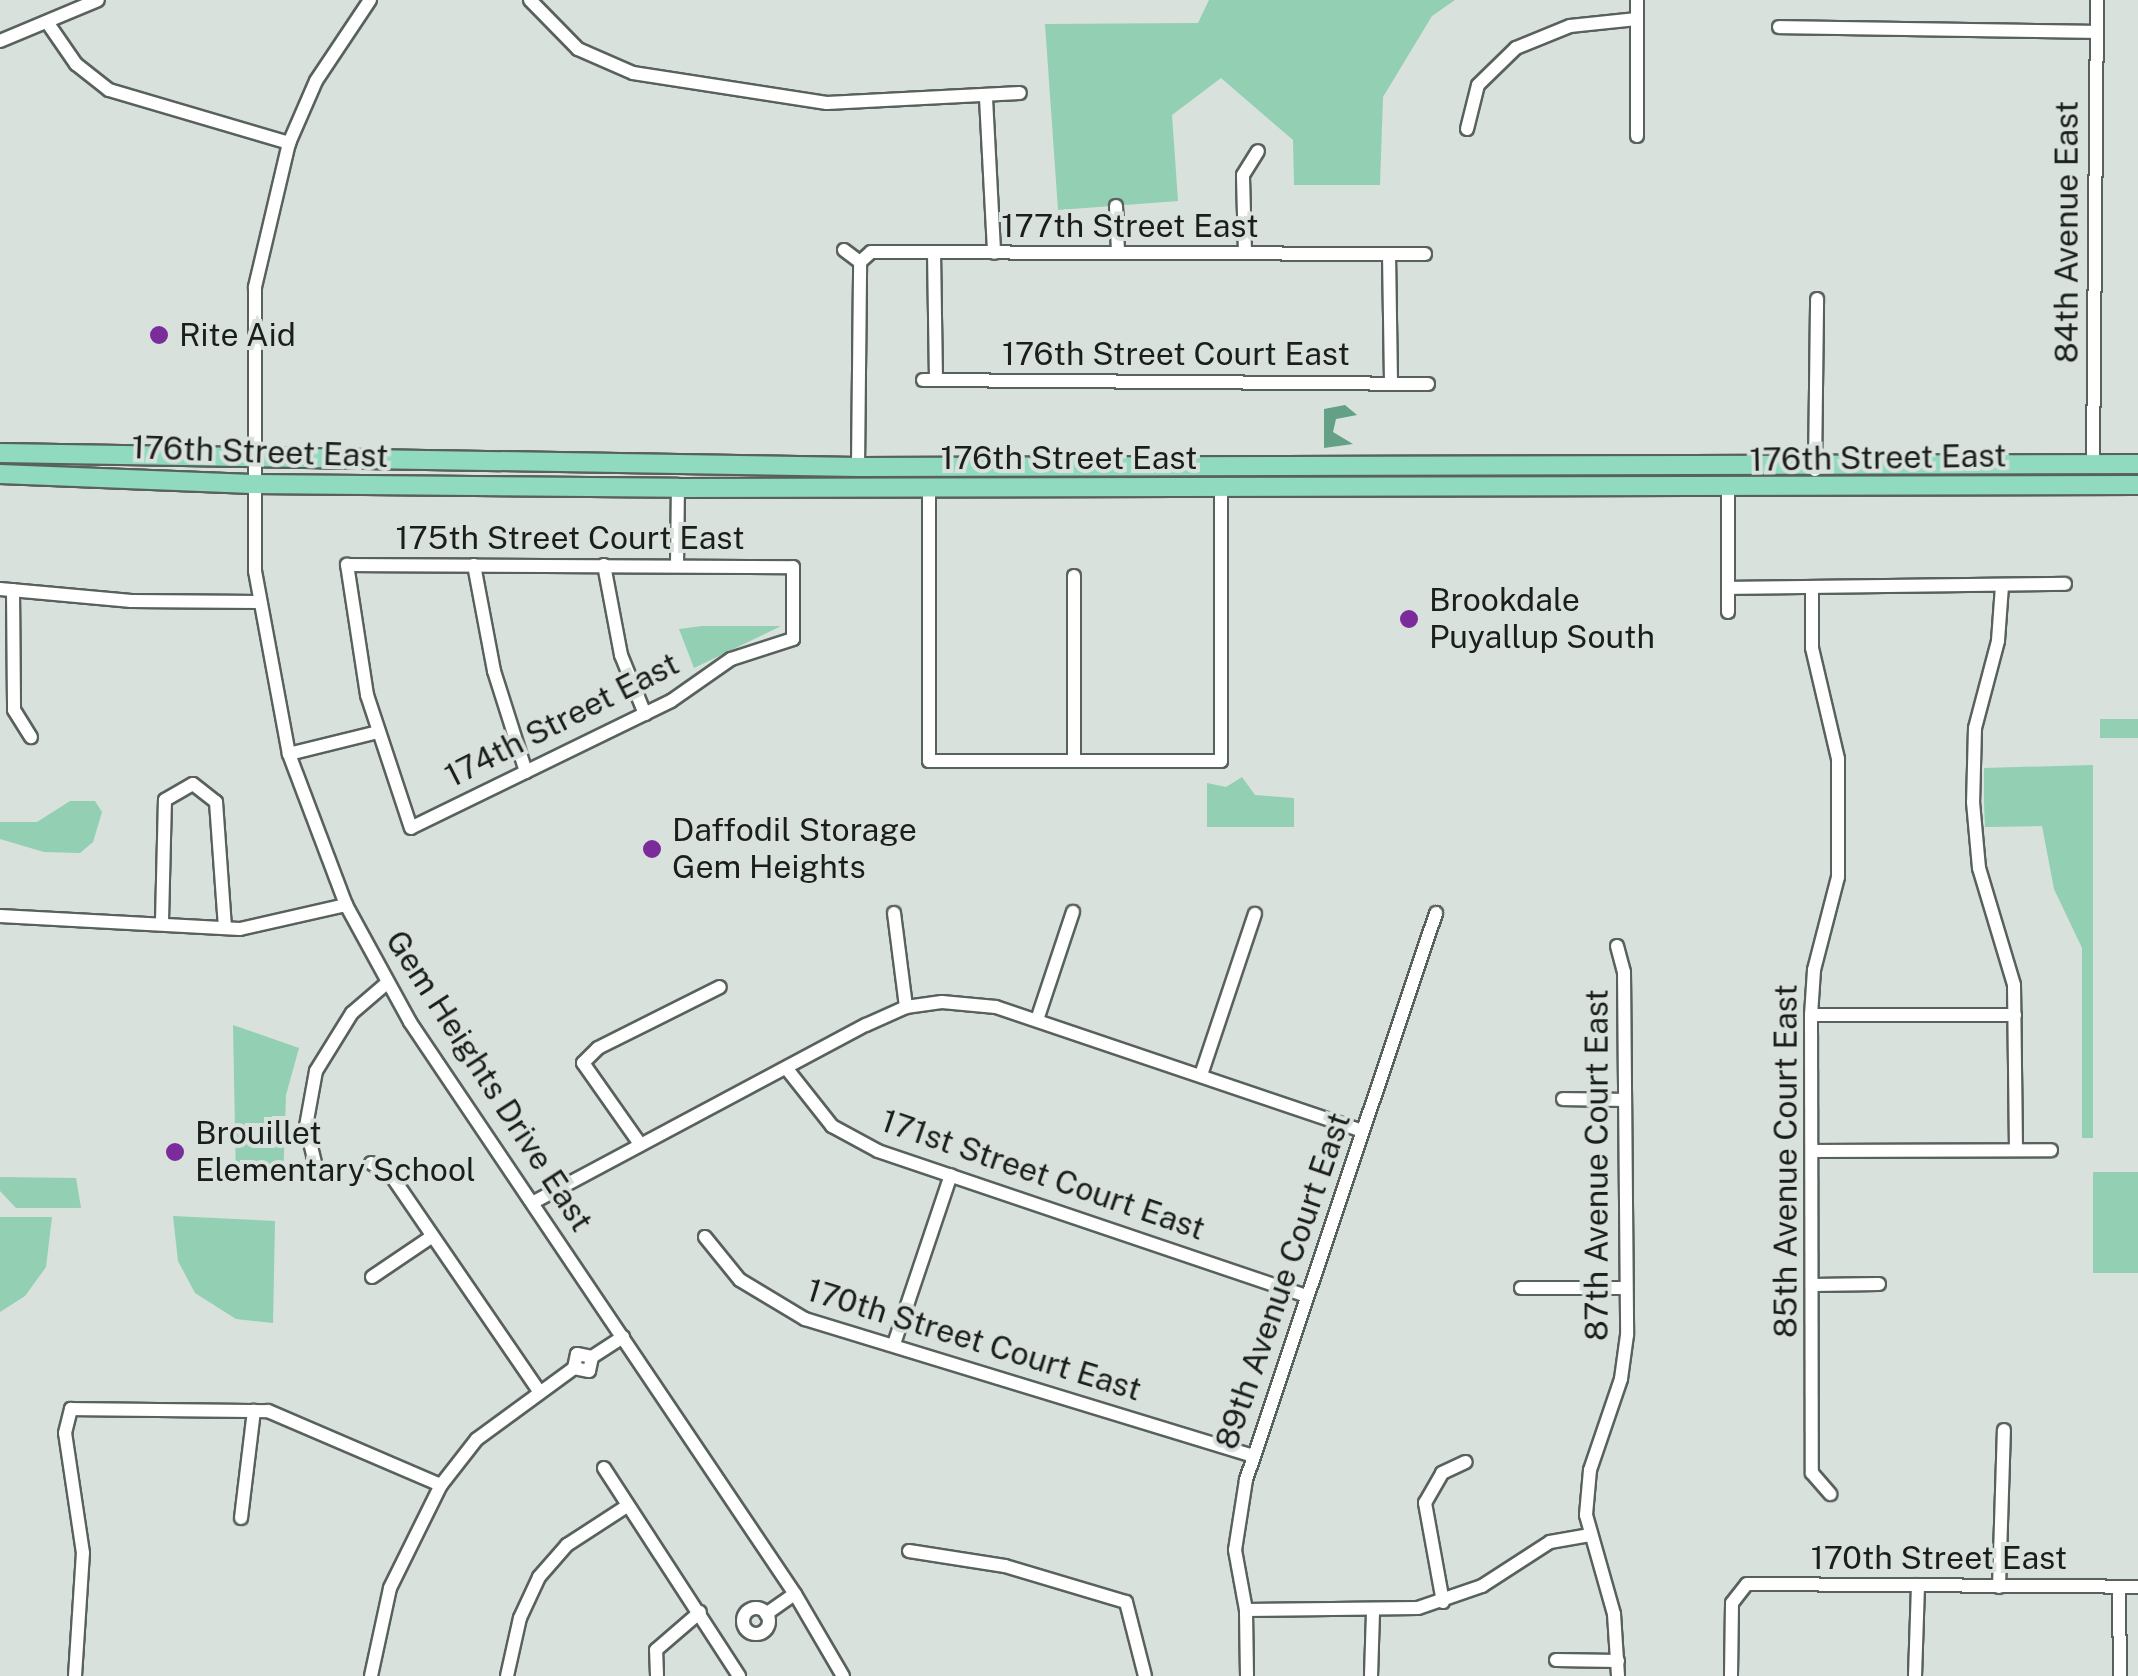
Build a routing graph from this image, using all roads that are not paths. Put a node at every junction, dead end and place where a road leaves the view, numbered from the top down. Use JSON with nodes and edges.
{"nodes":[{"id":1,"x":98,"y":0,"type":"edge"},
{"id":2,"x":370,"y":0,"type":"edge"},
{"id":3,"x":530,"y":0,"type":"edge"},
{"id":4,"x":1636,"y":0,"type":"edge"},
{"id":5,"x":2097,"y":0,"type":"edge"},
{"id":6,"x":1637,"y":19,"type":"junction"},
{"id":7,"x":48,"y":22,"type":"junction"},
{"id":8,"x":1779,"y":27,"type":"dead end"},
{"id":9,"x":2096,"y":32,"type":"junction"},
{"id":10,"x":0,"y":42,"type":"edge"},
{"id":11,"x":1020,"y":93,"type":"dead end"},
{"id":12,"x":986,"y":98,"type":"junction"},
{"id":13,"x":1467,"y":129,"type":"dead end"},
{"id":14,"x":1636,"y":136,"type":"dead end"},
{"id":15,"x":289,"y":143,"type":"junction"},
{"id":16,"x":1258,"y":151,"type":"dead end"},
{"id":17,"x":1116,"y":206,"type":"dead end"},
{"id":18,"x":844,"y":250,"type":"dead end"},
{"id":19,"x":934,"y":252,"type":"junction"},
{"id":20,"x":994,"y":252,"type":"junction"},
{"id":21,"x":1118,"y":252,"type":"junction"},
{"id":22,"x":1245,"y":254,"type":"junction"},
{"id":23,"x":1390,"y":254,"type":"junction"},
{"id":24,"x":1424,"y":254,"type":"dead end"},
{"id":25,"x":860,"y":262,"type":"junction"},
{"id":26,"x":1818,"y":299,"type":"dead end"},
{"id":27,"x":1391,"y":384,"type":"junction"},
{"id":28,"x":1428,"y":384,"type":"dead end"},
{"id":29,"x":0,"y":453,"type":"edge"},
{"id":30,"x":252,"y":462,"type":"junction"},
{"id":31,"x":2138,"y":464,"type":"edge"},
{"id":32,"x":2094,"y":465,"type":"junction"},
{"id":33,"x":858,"y":468,"type":"junction"},
{"id":34,"x":1124,"y":468,"type":"junction"},
{"id":35,"x":1382,"y":469,"type":"junction"},
{"id":36,"x":1815,"y":473,"type":"junction"},
{"id":37,"x":0,"y":474,"type":"edge"},
{"id":38,"x":252,"y":484,"type":"junction"},
{"id":39,"x":2138,"y":485,"type":"edge"},
{"id":40,"x":678,"y":488,"type":"junction"},
{"id":41,"x":732,"y":488,"type":"junction"},
{"id":42,"x":929,"y":488,"type":"junction"},
{"id":43,"x":1224,"y":489,"type":"junction"},
{"id":44,"x":1728,"y":490,"type":"junction"},
{"id":45,"x":474,"y":564,"type":"junction"},
{"id":46,"x":604,"y":564,"type":"junction"},
{"id":47,"x":677,"y":564,"type":"junction"},
{"id":48,"x":1074,"y":576,"type":"dead end"},
{"id":49,"x":2065,"y":584,"type":"dead end"},
{"id":50,"x":2002,"y":586,"type":"junction"},
{"id":51,"x":1728,"y":588,"type":"junction"},
{"id":52,"x":1812,"y":588,"type":"junction"},
{"id":53,"x":6,"y":590,"type":"edge"},
{"id":54,"x":259,"y":602,"type":"junction"},
{"id":55,"x":1728,"y":612,"type":"dead end"},
{"id":56,"x":793,"y":639,"type":"joint"},
{"id":57,"x":645,"y":714,"type":"junction"},
{"id":58,"x":378,"y":732,"type":"junction"},
{"id":59,"x":31,"y":738,"type":"dead end"},
{"id":60,"x":289,"y":754,"type":"junction"},
{"id":61,"x":1074,"y":760,"type":"junction"},
{"id":62,"x":526,"y":772,"type":"junction"},
{"id":63,"x":346,"y":905,"type":"junction"},
{"id":64,"x":894,"y":912,"type":"dead end"},
{"id":65,"x":1073,"y":912,"type":"dead end"},
{"id":66,"x":1436,"y":912,"type":"dead end"},
{"id":67,"x":1255,"y":914,"type":"dead end"},
{"id":68,"x":0,"y":916,"type":"edge"},
{"id":69,"x":162,"y":921,"type":"junction"},
{"id":70,"x":225,"y":928,"type":"junction"},
{"id":71,"x":1617,"y":946,"type":"dead end"},
{"id":72,"x":387,"y":984,"type":"junction"},
{"id":73,"x":720,"y":987,"type":"dead end"},
{"id":74,"x":906,"y":1007,"type":"junction"},
{"id":75,"x":1811,"y":1015,"type":"junction"},
{"id":76,"x":2015,"y":1015,"type":"junction"},
{"id":77,"x":1037,"y":1020,"type":"junction"},
{"id":78,"x":787,"y":1069,"type":"junction"},
{"id":79,"x":1201,"y":1075,"type":"junction"},
{"id":80,"x":1562,"y":1099,"type":"dead end"},
{"id":81,"x":1624,"y":1100,"type":"junction"},
{"id":82,"x":1362,"y":1132,"type":"junction"},
{"id":83,"x":640,"y":1144,"type":"junction"},
{"id":84,"x":2016,"y":1150,"type":"junction"},
{"id":85,"x":2051,"y":1150,"type":"dead end"},
{"id":86,"x":1812,"y":1151,"type":"junction"},
{"id":87,"x":371,"y":1163,"type":"dead end"},
{"id":88,"x":316,"y":1168,"type":"dead end"},
{"id":89,"x":951,"y":1175,"type":"junction"},
{"id":90,"x":534,"y":1202,"type":"junction"},
{"id":91,"x":431,"y":1237,"type":"junction"},
{"id":92,"x":705,"y":1237,"type":"dead end"},
{"id":93,"x":372,"y":1276,"type":"dead end"},
{"id":94,"x":1879,"y":1284,"type":"dead end"},
{"id":95,"x":1813,"y":1285,"type":"junction"},
{"id":96,"x":1520,"y":1288,"type":"dead end"},
{"id":97,"x":1624,"y":1288,"type":"junction"},
{"id":98,"x":1307,"y":1296,"type":"junction"},
{"id":99,"x":623,"y":1336,"type":"junction"},
{"id":100,"x":894,"y":1344,"type":"junction"},
{"id":101,"x":538,"y":1391,"type":"junction"},
{"id":102,"x":254,"y":1411,"type":"junction"},
{"id":103,"x":2004,"y":1430,"type":"dead end"},
{"id":104,"x":1252,"y":1456,"type":"junction"},
{"id":105,"x":1466,"y":1462,"type":"dead end"},
{"id":106,"x":604,"y":1468,"type":"dead end"},
{"id":107,"x":440,"y":1485,"type":"junction"},
{"id":108,"x":1830,"y":1494,"type":"dead end"},
{"id":109,"x":627,"y":1506,"type":"junction"},
{"id":110,"x":241,"y":1518,"type":"dead end"},
{"id":111,"x":1588,"y":1535,"type":"junction"},
{"id":112,"x":908,"y":1551,"type":"dead end"},
{"id":113,"x":1918,"y":1585,"type":"junction"},
{"id":114,"x":1999,"y":1587,"type":"junction"},
{"id":115,"x":2120,"y":1587,"type":"junction"},
{"id":116,"x":2138,"y":1587,"type":"edge"},
{"id":117,"x":795,"y":1594,"type":"junction"},
{"id":118,"x":1443,"y":1602,"type":"junction"},
{"id":119,"x":1246,"y":1610,"type":"junction"},
{"id":120,"x":700,"y":1612,"type":"junction"},
{"id":121,"x":1373,"y":1613,"type":"junction"},
{"id":122,"x":722,"y":1644,"type":"junction"},
{"id":123,"x":1556,"y":1660,"type":"dead end"},
{"id":124,"x":1618,"y":1661,"type":"junction"},
{"id":125,"x":735,"y":1675,"type":"edge"},
{"id":126,"x":76,"y":1676,"type":"edge"},
{"id":127,"x":371,"y":1676,"type":"edge"},
{"id":128,"x":507,"y":1676,"type":"edge"},
{"id":129,"x":657,"y":1676,"type":"edge"},
{"id":130,"x":842,"y":1676,"type":"edge"},
{"id":131,"x":1145,"y":1676,"type":"edge"},
{"id":132,"x":1247,"y":1676,"type":"edge"},
{"id":133,"x":1372,"y":1676,"type":"edge"},
{"id":134,"x":1618,"y":1676,"type":"edge"},
{"id":135,"x":1732,"y":1676,"type":"edge"},
{"id":136,"x":1914,"y":1676,"type":"edge"},
{"id":137,"x":2120,"y":1676,"type":"edge"}],
"edges":[{"from":1,"to":7,"type":"street"},
{"from":2,"to":15,"type":"street","name":"Gem Heights Drive East"},
{"from":3,"to":12,"type":"street"},
{"from":4,"to":6,"type":"street"},
{"from":5,"to":9,"type":"street","name":"84th Avenue East"},
{"from":6,"to":13,"type":"street"},
{"from":6,"to":14,"type":"street"},
{"from":7,"to":10,"type":"street"},
{"from":7,"to":15,"type":"street"},
{"from":8,"to":9,"type":"street"},
{"from":9,"to":32,"type":"street","name":"84th Avenue East"},
{"from":11,"to":12,"type":"street"},
{"from":12,"to":20,"type":"street"},
{"from":15,"to":30,"type":"street","name":"Gem Heights Drive East"},
{"from":16,"to":22,"type":"street"},
{"from":17,"to":21,"type":"street"},
{"from":18,"to":25,"type":"street"},
{"from":19,"to":20,"type":"street","name":"177th Street East"},
{"from":19,"to":25,"type":"street","name":"177th Street East"},
{"from":19,"to":27,"type":"street","name":"176th Street Court East"},
{"from":20,"to":21,"type":"street","name":"177th Street East"},
{"from":21,"to":22,"type":"street","name":"177th Street East"},
{"from":22,"to":23,"type":"street","name":"177th Street East"},
{"from":23,"to":24,"type":"street","name":"177th Street East"},
{"from":23,"to":27,"type":"street"},
{"from":25,"to":33,"type":"street"},
{"from":26,"to":36,"type":"street"},
{"from":27,"to":28,"type":"street","name":"176th Street Court East"},
{"from":29,"to":30,"type":"main road","name":"176th Street East"},
{"from":30,"to":33,"type":"main road","name":"176th Street East"},
{"from":30,"to":38,"type":"street","name":"Gem Heights Drive East"},
{"from":31,"to":32,"type":"main road","name":"176th Street East"},
{"from":32,"to":36,"type":"main road","name":"176th Street East"},
{"from":33,"to":34,"type":"main road","name":"176th Street East"},
{"from":33,"to":41,"type":"main road"},
{"from":34,"to":35,"type":"main road","name":"176th Street East"},
{"from":34,"to":42,"type":"main road"},
{"from":35,"to":36,"type":"main road","name":"176th Street East"},
{"from":35,"to":43,"type":"main road"},
{"from":36,"to":44,"type":"main road"},
{"from":37,"to":38,"type":"main road","name":"176th Street East"},
{"from":38,"to":40,"type":"main road","name":"176th Street East"},
{"from":38,"to":54,"type":"street","name":"Gem Heights Drive East"},
{"from":39,"to":44,"type":"main road","name":"176th Street East"},
{"from":40,"to":41,"type":"main road","name":"176th Street East"},
{"from":40,"to":47,"type":"street"},
{"from":41,"to":42,"type":"main road","name":"176th Street East"},
{"from":42,"to":43,"type":"main road","name":"176th Street East"},
{"from":42,"to":61,"type":"street"},
{"from":43,"to":44,"type":"main road","name":"176th Street East"},
{"from":43,"to":61,"type":"street"},
{"from":44,"to":51,"type":"street"},
{"from":45,"to":46,"type":"street","name":"175th Street Court East"},
{"from":45,"to":58,"type":"street","name":"175th Street Court East"},
{"from":45,"to":62,"type":"street"},
{"from":46,"to":47,"type":"street","name":"175th Street Court East"},
{"from":46,"to":57,"type":"street"},
{"from":47,"to":56,"type":"street","name":"175th Street Court East"},
{"from":48,"to":61,"type":"street"},
{"from":49,"to":50,"type":"street"},
{"from":50,"to":52,"type":"street"},
{"from":50,"to":76,"type":"street"},
{"from":51,"to":52,"type":"street"},
{"from":51,"to":55,"type":"street"},
{"from":52,"to":75,"type":"street","name":"85th Avenue Court East"},
{"from":53,"to":54,"type":"street"},
{"from":53,"to":59,"type":"street"},
{"from":54,"to":60,"type":"street","name":"Gem Heights Drive East"},
{"from":56,"to":57,"type":"street","name":"174th Street East"},
{"from":57,"to":62,"type":"street","name":"174th Street East"},
{"from":58,"to":60,"type":"street"},
{"from":58,"to":62,"type":"street","name":"174th Street East"},
{"from":60,"to":63,"type":"street","name":"Gem Heights Drive East"},
{"from":63,"to":70,"type":"street"},
{"from":63,"to":72,"type":"street","name":"Gem Heights Drive East"},
{"from":64,"to":74,"type":"street"},
{"from":65,"to":77,"type":"street"},
{"from":66,"to":82,"type":"street","name":"89th Avenue Court East"},
{"from":67,"to":79,"type":"street"},
{"from":68,"to":69,"type":"street"},
{"from":69,"to":70,"type":"street"},
{"from":69,"to":70,"type":"street"},
{"from":71,"to":81,"type":"street","name":"87th Avenue Court East"},
{"from":72,"to":88,"type":"street"},
{"from":72,"to":90,"type":"street","name":"Gem Heights Drive East"},
{"from":73,"to":83,"type":"street"},
{"from":74,"to":77,"type":"street"},
{"from":74,"to":78,"type":"street"},
{"from":75,"to":76,"type":"street"},
{"from":75,"to":86,"type":"street","name":"85th Avenue Court East"},
{"from":76,"to":84,"type":"street"},
{"from":77,"to":79,"type":"street"},
{"from":78,"to":83,"type":"street"},
{"from":78,"to":89,"type":"street","name":"171st Street Court East"},
{"from":79,"to":82,"type":"street"},
{"from":80,"to":81,"type":"street"},
{"from":81,"to":97,"type":"street","name":"87th Avenue Court East"},
{"from":82,"to":98,"type":"street","name":"89th Avenue Court East"},
{"from":83,"to":90,"type":"street"},
{"from":84,"to":85,"type":"street"},
{"from":84,"to":86,"type":"street"},
{"from":86,"to":95,"type":"street","name":"85th Avenue Court East"},
{"from":87,"to":91,"type":"street"},
{"from":89,"to":98,"type":"street","name":"171st Street Court East"},
{"from":89,"to":100,"type":"street"},
{"from":90,"to":99,"type":"street","name":"Gem Heights Drive East"},
{"from":91,"to":93,"type":"street"},
{"from":91,"to":101,"type":"street"},
{"from":92,"to":100,"type":"street","name":"170th Street Court East"},
{"from":94,"to":95,"type":"street"},
{"from":95,"to":108,"type":"street","name":"85th Avenue Court East"},
{"from":96,"to":97,"type":"street"},
{"from":97,"to":111,"type":"street","name":"87th Avenue Court East"},
{"from":98,"to":104,"type":"street","name":"89th Avenue Court East"},
{"from":99,"to":101,"type":"street"},
{"from":99,"to":117,"type":"street","name":"Gem Heights Drive East"},
{"from":100,"to":104,"type":"street","name":"170th Street Court East"},
{"from":101,"to":107,"type":"street"},
{"from":102,"to":107,"type":"street"},
{"from":102,"to":110,"type":"street"},
{"from":102,"to":126,"type":"street"},
{"from":103,"to":114,"type":"street"},
{"from":104,"to":119,"type":"street","name":"89th Avenue Court East"},
{"from":105,"to":118,"type":"street"},
{"from":106,"to":109,"type":"street"},
{"from":107,"to":127,"type":"street"},
{"from":109,"to":120,"type":"street"},
{"from":109,"to":128,"type":"street"},
{"from":111,"to":118,"type":"street"},
{"from":111,"to":124,"type":"street","name":"87th Avenue Court East"},
{"from":112,"to":131,"type":"street"},
{"from":113,"to":114,"type":"street","name":"170th Street East"},
{"from":113,"to":135,"type":"street","name":"170th Street East"},
{"from":113,"to":136,"type":"street"},
{"from":114,"to":115,"type":"street","name":"170th Street East"},
{"from":115,"to":116,"type":"street","name":"170th Street East"},
{"from":115,"to":137,"type":"street"},
{"from":117,"to":122,"type":"street"},
{"from":117,"to":130,"type":"street","name":"Gem Heights Drive East"},
{"from":118,"to":121,"type":"street"},
{"from":119,"to":121,"type":"street"},
{"from":119,"to":132,"type":"street","name":"89th Avenue Court East"},
{"from":120,"to":122,"type":"street"},
{"from":120,"to":129,"type":"street"},
{"from":121,"to":133,"type":"street"},
{"from":122,"to":125,"type":"street"},
{"from":123,"to":124,"type":"street"},
{"from":124,"to":134,"type":"street","name":"87th Avenue Court East"}]}
